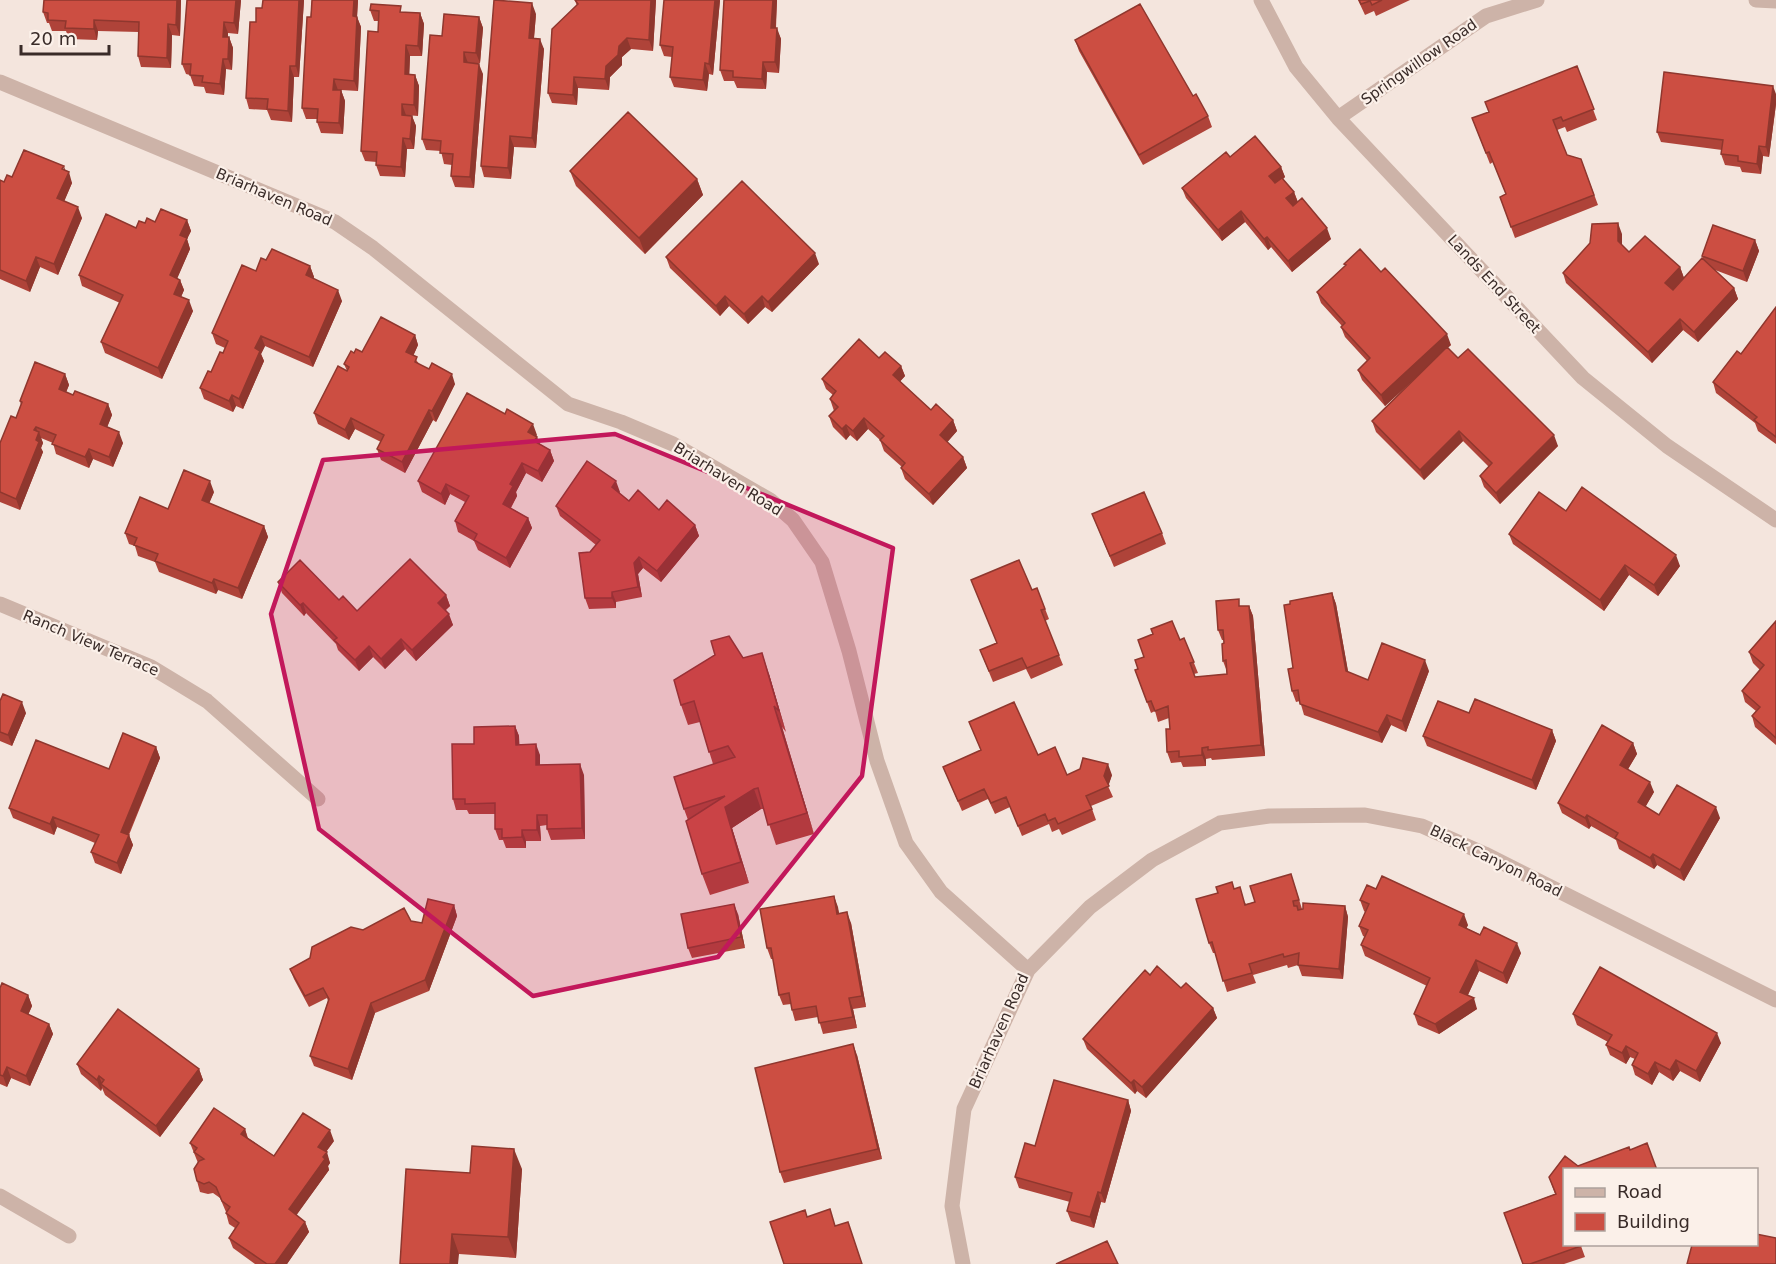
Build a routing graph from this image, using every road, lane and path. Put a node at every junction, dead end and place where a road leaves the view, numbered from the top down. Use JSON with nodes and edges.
{"nodes":[{"id":1,"x":1261,"y":0,"type":"edge"},
{"id":2,"x":1537,"y":0,"type":"edge"},
{"id":3,"x":1756,"y":0,"type":"edge"},
{"id":4,"x":1776,"y":1,"type":"edge"},
{"id":5,"x":0,"y":82,"type":"edge"},
{"id":6,"x":1338,"y":118,"type":"junction"},
{"id":7,"x":1776,"y":520,"type":"edge"},
{"id":8,"x":0,"y":604,"type":"edge"},
{"id":9,"x":318,"y":800,"type":"dead end"},
{"id":10,"x":1028,"y":970,"type":"junction"},
{"id":11,"x":1776,"y":1000,"type":"edge"},
{"id":12,"x":0,"y":1196,"type":"edge"},
{"id":13,"x":69,"y":1236,"type":"dead end"},
{"id":14,"x":963,"y":1264,"type":"edge"}],
"edges":[{"from":1,"to":6,"type":"street","name":"Lands End Street"},
{"from":2,"to":6,"type":"street","name":"Springwillow Road"},
{"from":3,"to":4,"type":"street"},
{"from":5,"to":10,"type":"street","name":"Briarhaven Road"},
{"from":6,"to":7,"type":"street","name":"Lands End Street"},
{"from":8,"to":9,"type":"street","name":"Ranch View Terrace"},
{"from":10,"to":11,"type":"street","name":"Black Canyon Road"},
{"from":10,"to":14,"type":"street","name":"Briarhaven Road"},
{"from":12,"to":13,"type":"street"}]}
